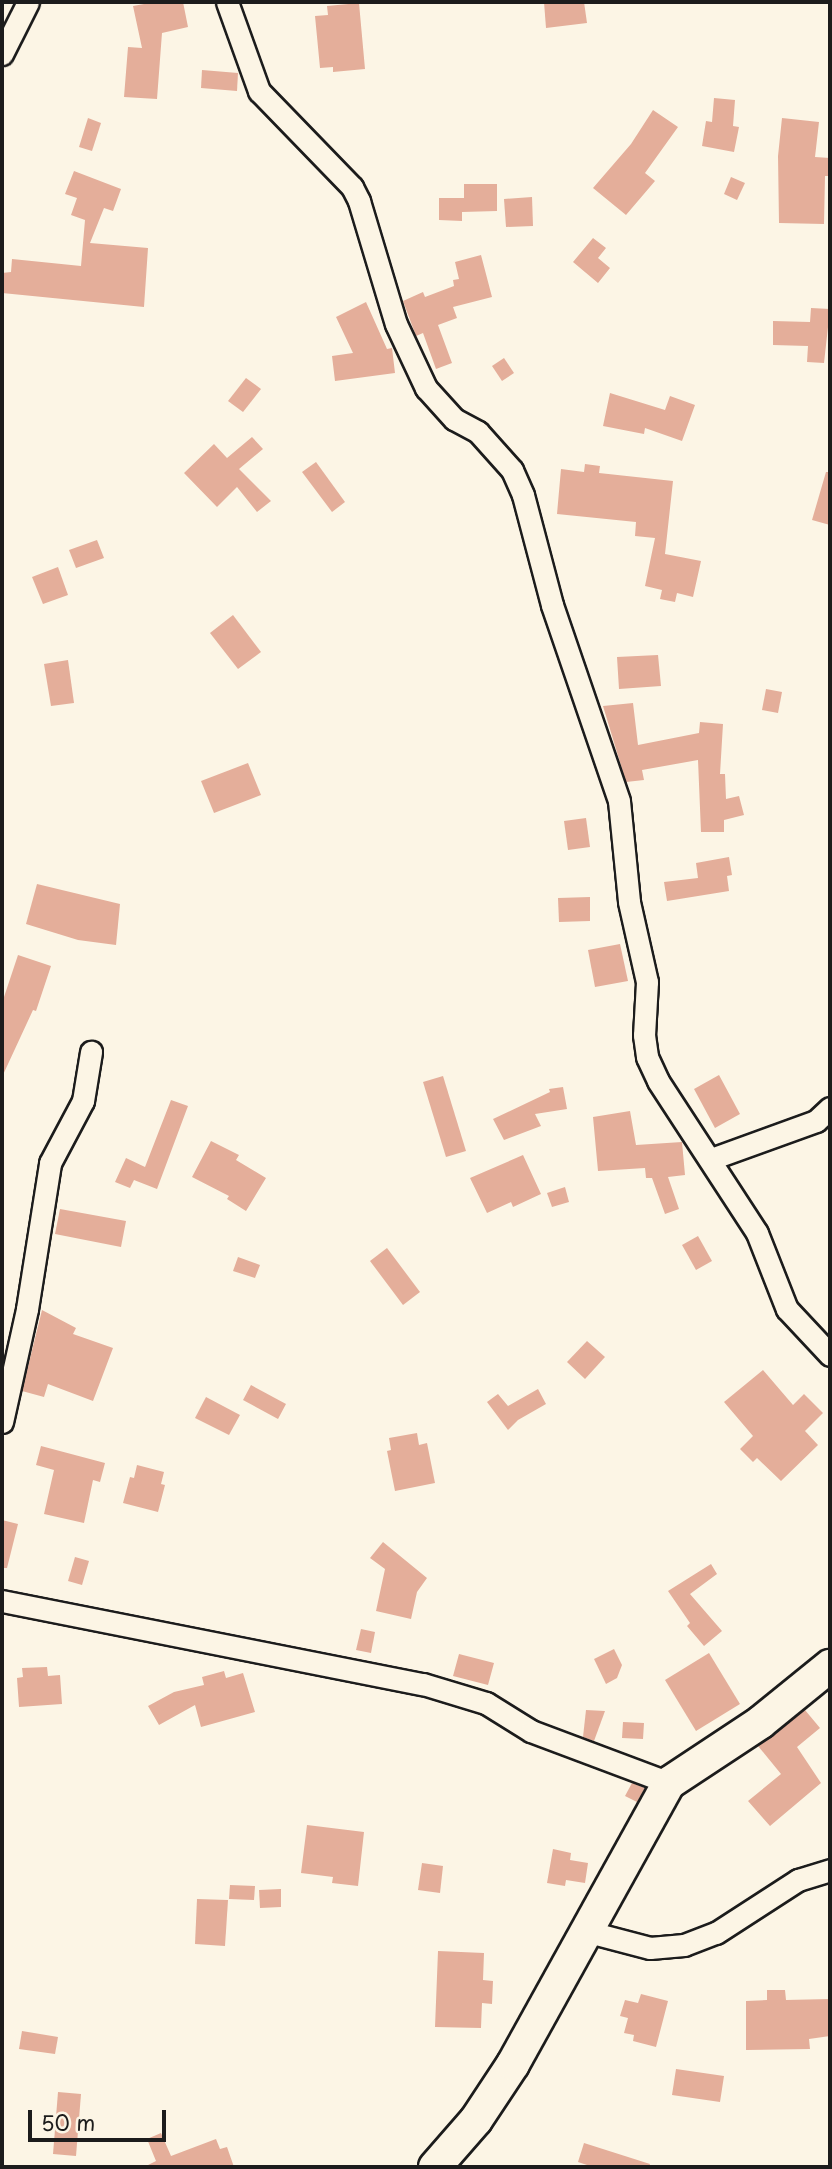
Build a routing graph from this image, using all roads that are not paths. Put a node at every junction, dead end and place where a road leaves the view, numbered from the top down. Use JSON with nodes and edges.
{"nodes":[{"id":1,"x":28,"y":2,"type":"edge"},
{"id":2,"x":227,"y":2,"type":"edge"},
{"id":3,"x":2,"y":54,"type":"edge"},
{"id":4,"x":91,"y":1052,"type":"dead end"},
{"id":5,"x":830,"y":1108,"type":"edge"},
{"id":6,"x":712,"y":1159,"type":"junction"},
{"id":7,"x":830,"y":1355,"type":"edge"},
{"id":8,"x":2,"y":1422,"type":"edge"},
{"id":9,"x":2,"y":1601,"type":"edge"},
{"id":10,"x":830,"y":1666,"type":"edge"},
{"id":11,"x":669,"y":1783,"type":"junction"},
{"id":12,"x":830,"y":1870,"type":"edge"},
{"id":13,"x":589,"y":1932,"type":"junction"},
{"id":14,"x":435,"y":2167,"type":"edge"}],
"edges":[{"from":1,"to":3,"type":"street"},
{"from":2,"to":6,"type":"street"},
{"from":4,"to":8,"type":"street"},
{"from":5,"to":6,"type":"street"},
{"from":6,"to":7,"type":"street"},
{"from":9,"to":11,"type":"street"},
{"from":10,"to":11,"type":"street"},
{"from":11,"to":13,"type":"street"},
{"from":12,"to":13,"type":"street"},
{"from":13,"to":14,"type":"street"}]}
